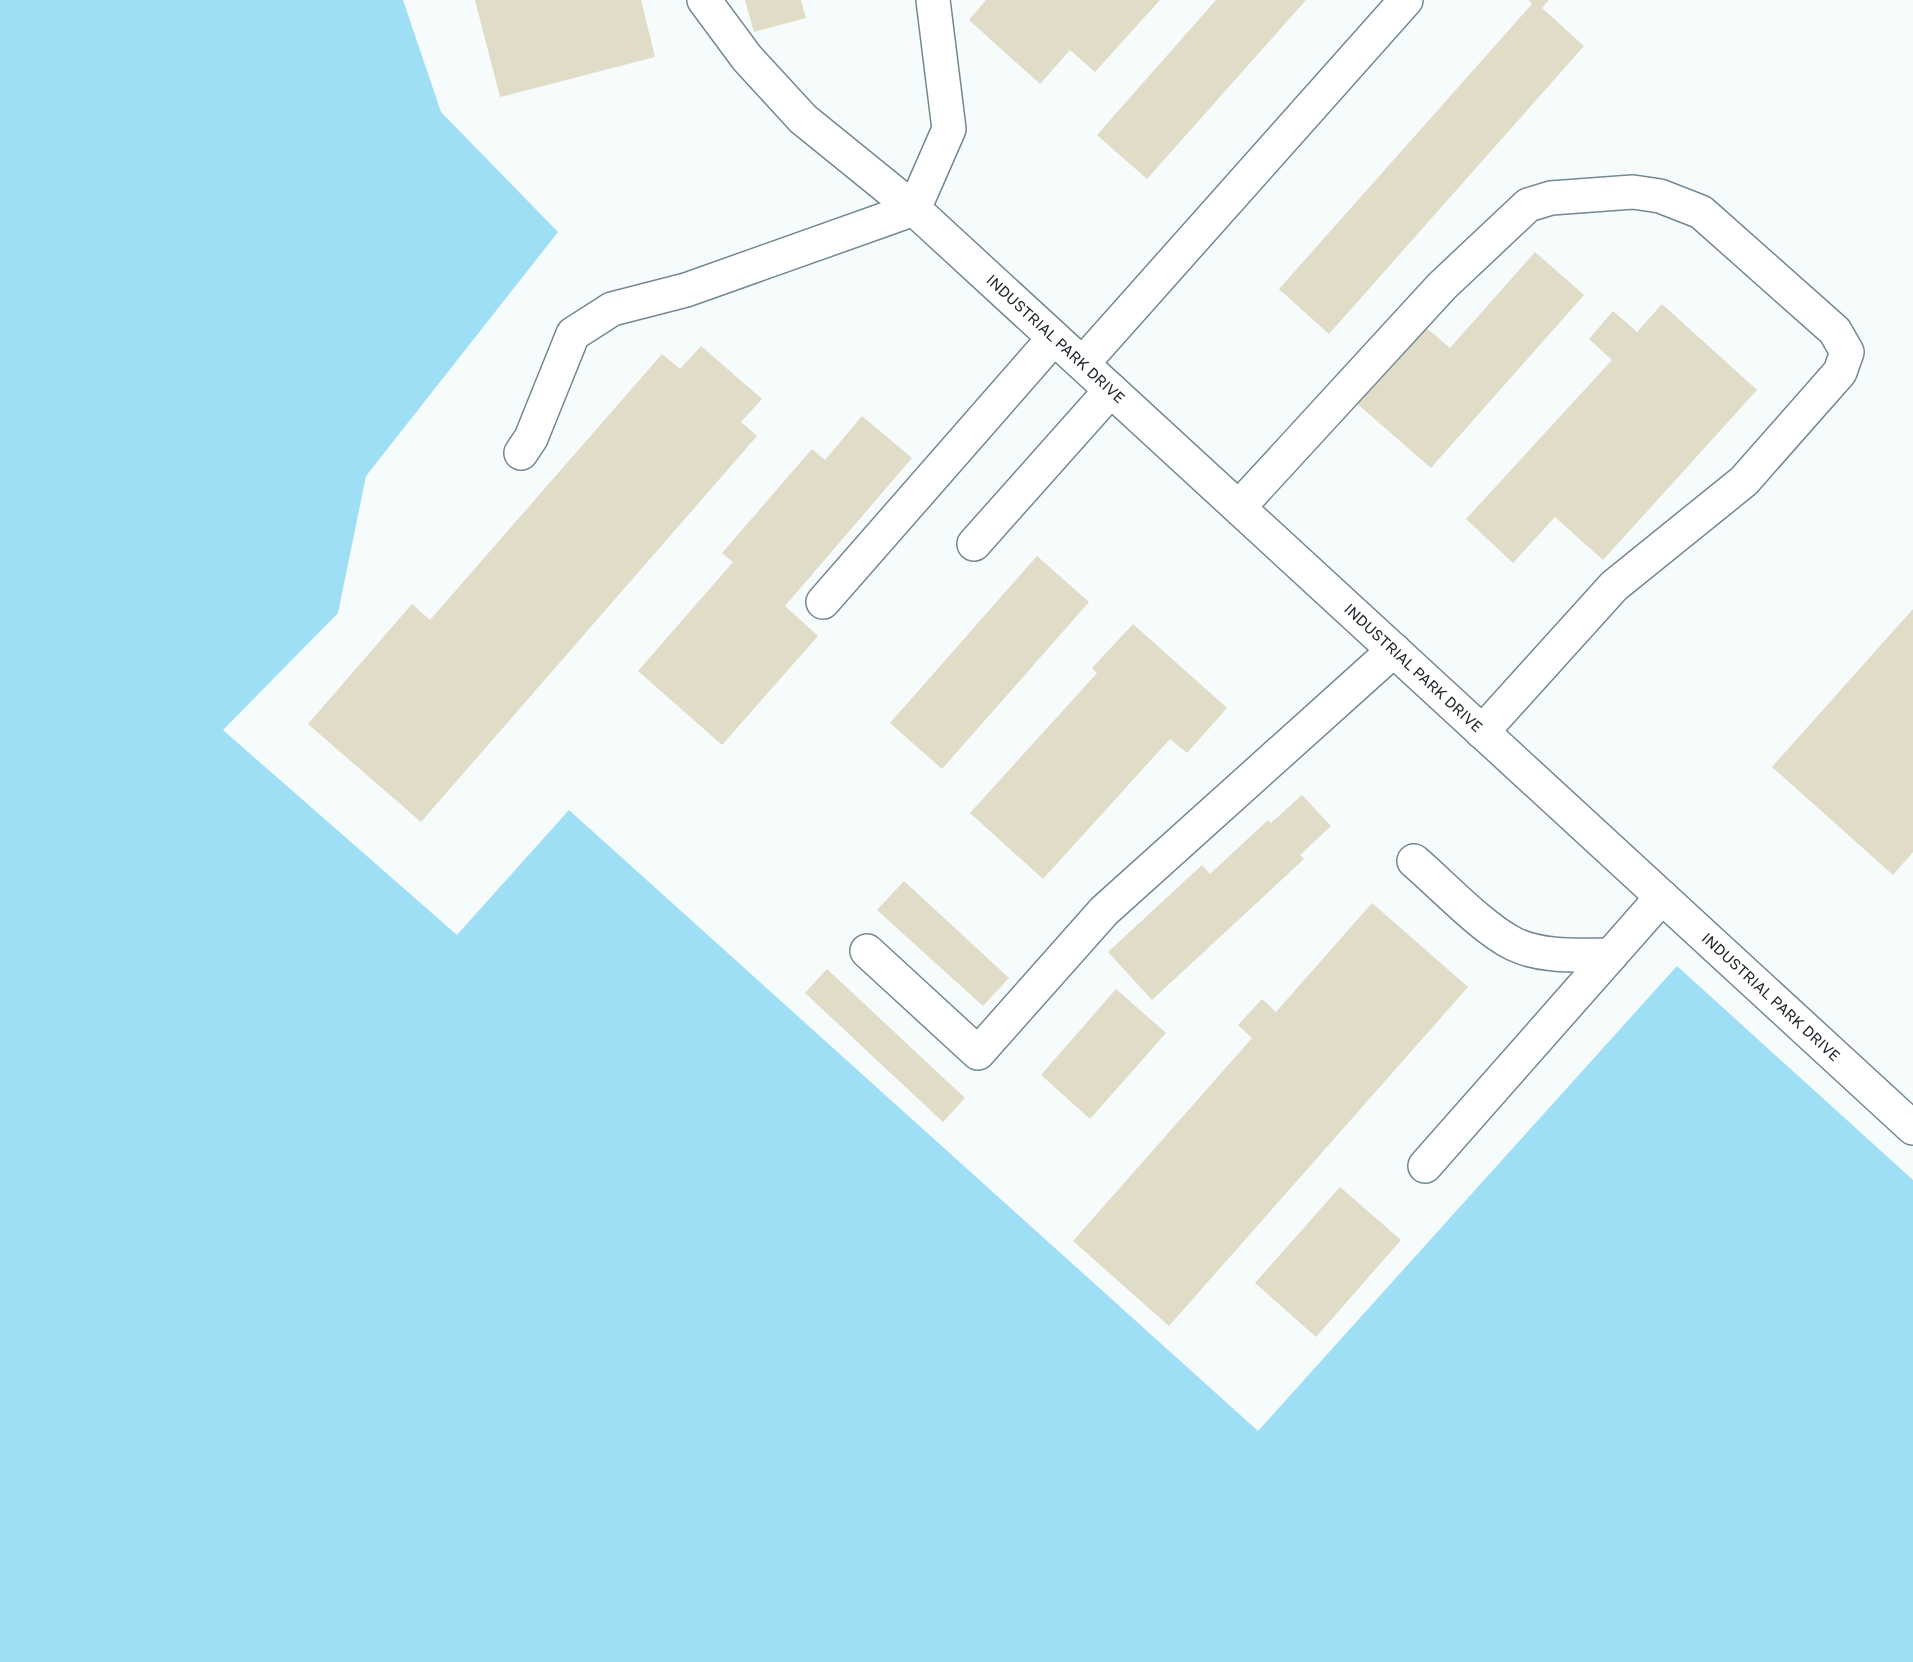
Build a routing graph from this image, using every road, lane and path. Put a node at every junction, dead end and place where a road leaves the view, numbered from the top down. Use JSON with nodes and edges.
{"nodes":[{"id":1,"x":704,"y":0,"type":"edge"},
{"id":2,"x":933,"y":0,"type":"edge"},
{"id":3,"x":1406,"y":0,"type":"edge"},
{"id":4,"x":914,"y":209,"type":"junction"},
{"id":5,"x":1054,"y":338,"type":"junction"},
{"id":6,"x":1083,"y":363,"type":"junction"},
{"id":7,"x":1111,"y":390,"type":"junction"},
{"id":8,"x":521,"y":453,"type":"dead end"},
{"id":9,"x":1239,"y":507,"type":"junction"},
{"id":10,"x":974,"y":544,"type":"dead end"},
{"id":11,"x":823,"y":602,"type":"dead end"},
{"id":12,"x":1394,"y":650,"type":"junction"},
{"id":13,"x":1482,"y":732,"type":"junction"},
{"id":14,"x":1414,"y":861,"type":"dead end"},
{"id":15,"x":1662,"y":897,"type":"junction"},
{"id":16,"x":867,"y":951,"type":"dead end"},
{"id":17,"x":1611,"y":955,"type":"junction"},
{"id":18,"x":1913,"y":1128,"type":"edge"},
{"id":19,"x":1425,"y":1166,"type":"dead end"}],
"edges":[{"from":1,"to":4,"type":"street","name":"INDUSTRIAL PARK DRIVE"},
{"from":2,"to":4,"type":"street"},
{"from":3,"to":6,"type":"street"},
{"from":4,"to":5,"type":"street","name":"INDUSTRIAL PARK DRIVE"},
{"from":4,"to":8,"type":"street"},
{"from":5,"to":6,"type":"street","name":"INDUSTRIAL PARK DRIVE"},
{"from":5,"to":11,"type":"street"},
{"from":6,"to":7,"type":"street","name":"INDUSTRIAL PARK DRIVE"},
{"from":7,"to":9,"type":"street","name":"INDUSTRIAL PARK DRIVE"},
{"from":7,"to":10,"type":"street"},
{"from":9,"to":12,"type":"street","name":"INDUSTRIAL PARK DRIVE"},
{"from":9,"to":13,"type":"street"},
{"from":12,"to":13,"type":"street","name":"INDUSTRIAL PARK DRIVE"},
{"from":12,"to":16,"type":"street"},
{"from":13,"to":15,"type":"street","name":"INDUSTRIAL PARK DRIVE"},
{"from":14,"to":17,"type":"street"},
{"from":15,"to":17,"type":"street"},
{"from":15,"to":18,"type":"street","name":"INDUSTRIAL PARK DRIVE"},
{"from":17,"to":19,"type":"street"}]}
